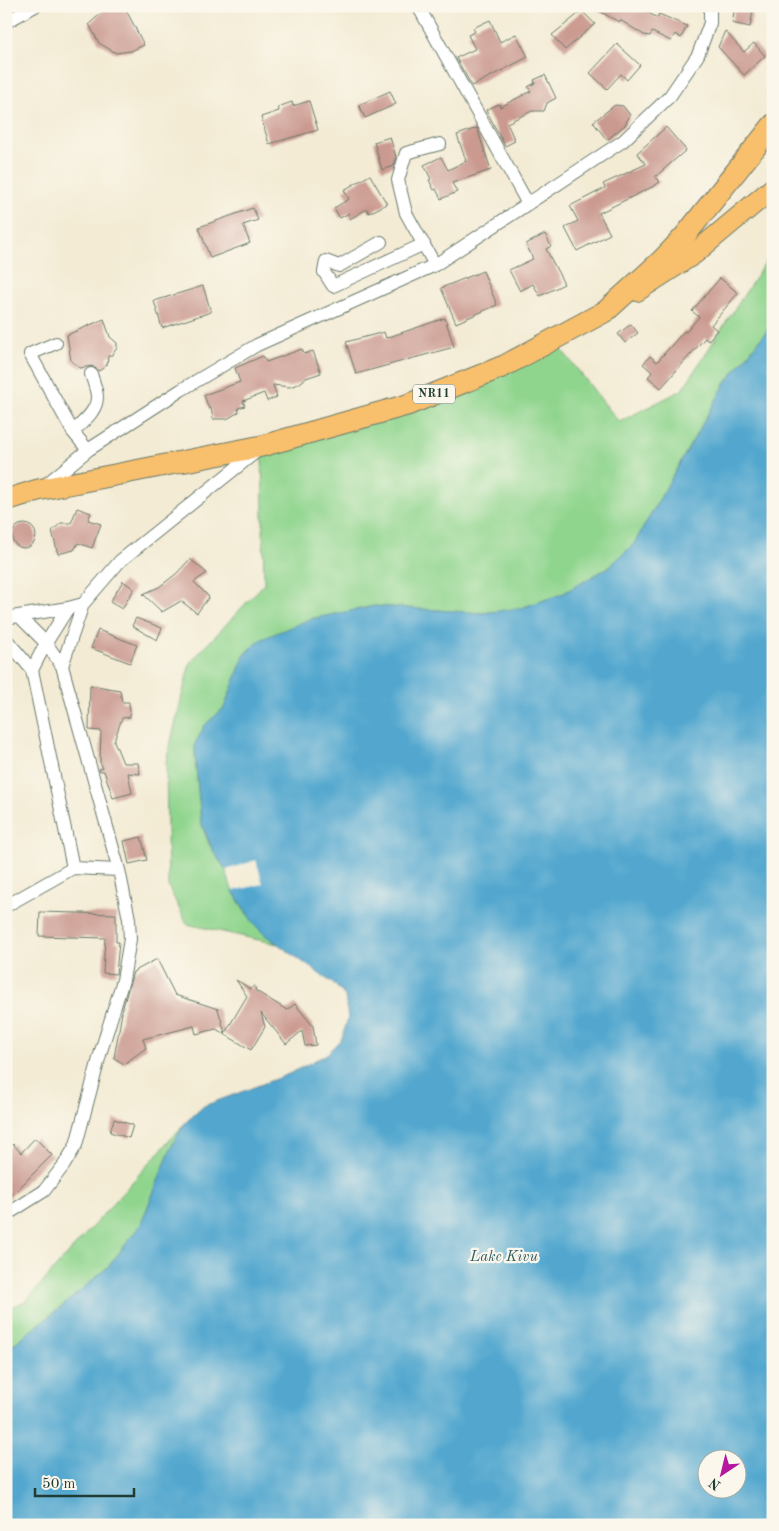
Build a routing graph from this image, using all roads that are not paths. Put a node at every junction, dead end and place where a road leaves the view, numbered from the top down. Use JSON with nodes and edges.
{"nodes":[{"id":1,"x":35,"y":6,"type":"edge"},
{"id":2,"x":418,"y":6,"type":"edge"},
{"id":3,"x":710,"y":6,"type":"edge"},
{"id":4,"x":6,"y":22,"type":"edge"},
{"id":5,"x":773,"y":125,"type":"edge"},
{"id":6,"x":440,"y":144,"type":"dead end"},
{"id":7,"x":773,"y":188,"type":"edge"},
{"id":8,"x":528,"y":204,"type":"junction"},
{"id":9,"x":381,"y":242,"type":"dead end"},
{"id":10,"x":424,"y":244,"type":"junction"},
{"id":11,"x":435,"y":265,"type":"junction"},
{"id":12,"x":606,"y":311,"type":"junction"},
{"id":13,"x":56,"y":343,"type":"dead end"},
{"id":14,"x":91,"y":374,"type":"dead end"},
{"id":15,"x":73,"y":432,"type":"junction"},
{"id":16,"x":262,"y":446,"type":"junction"},
{"id":17,"x":88,"y":450,"type":"junction"},
{"id":18,"x":38,"y":490,"type":"junction"},
{"id":19,"x":6,"y":500,"type":"edge"},
{"id":20,"x":83,"y":604,"type":"junction"},
{"id":21,"x":68,"y":608,"type":"junction"},
{"id":22,"x":20,"y":616,"type":"junction"},
{"id":23,"x":6,"y":618,"type":"edge"},
{"id":24,"x":6,"y":639,"type":"edge"},
{"id":25,"x":46,"y":643,"type":"junction"},
{"id":26,"x":62,"y":666,"type":"junction"},
{"id":27,"x":32,"y":670,"type":"junction"},
{"id":28,"x":73,"y":868,"type":"junction"},
{"id":29,"x":119,"y":870,"type":"junction"},
{"id":30,"x":6,"y":906,"type":"edge"},
{"id":31,"x":6,"y":1215,"type":"edge"}],
"edges":[{"from":1,"to":4,"type":"street"},
{"from":2,"to":8,"type":"street"},
{"from":3,"to":8,"type":"street"},
{"from":5,"to":12,"type":"highway","number":"NR11"},
{"from":6,"to":10,"type":"street"},
{"from":7,"to":12,"type":"main road"},
{"from":8,"to":11,"type":"street"},
{"from":9,"to":10,"type":"street"},
{"from":10,"to":11,"type":"street"},
{"from":11,"to":17,"type":"street"},
{"from":12,"to":16,"type":"highway","number":"NR11"},
{"from":13,"to":15,"type":"street"},
{"from":14,"to":15,"type":"street"},
{"from":15,"to":17,"type":"street"},
{"from":16,"to":18,"type":"highway","number":"NR11"},
{"from":16,"to":20,"type":"street"},
{"from":17,"to":18,"type":"street"},
{"from":18,"to":19,"type":"highway","number":"NR11"},
{"from":20,"to":21,"type":"street"},
{"from":20,"to":26,"type":"street"},
{"from":21,"to":22,"type":"street"},
{"from":21,"to":25,"type":"street"},
{"from":22,"to":23,"type":"street"},
{"from":22,"to":25,"type":"street"},
{"from":24,"to":27,"type":"street"},
{"from":25,"to":26,"type":"street"},
{"from":25,"to":27,"type":"street"},
{"from":26,"to":29,"type":"street"},
{"from":27,"to":28,"type":"street"},
{"from":28,"to":29,"type":"street"},
{"from":28,"to":30,"type":"street"},
{"from":29,"to":31,"type":"street"}]}
